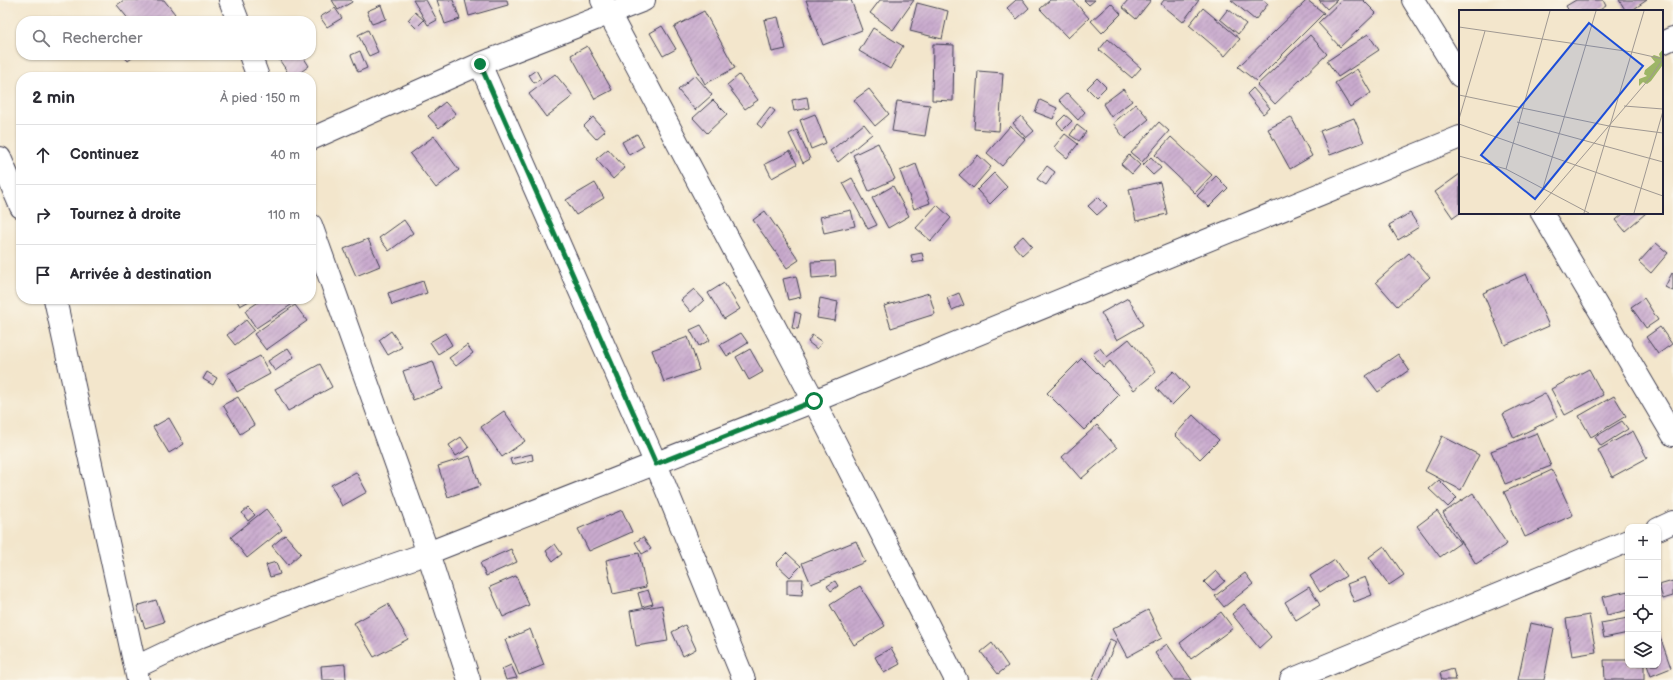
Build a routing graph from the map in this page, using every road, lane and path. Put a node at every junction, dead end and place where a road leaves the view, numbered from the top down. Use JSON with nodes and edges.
{"nodes":[{"id":1,"x":230,"y":0,"type":"edge"},
{"id":2,"x":644,"y":0,"type":"edge"},
{"id":3,"x":1413,"y":0,"type":"edge"},
{"id":4,"x":606,"y":7,"type":"edge"},
{"id":5,"x":236,"y":16,"type":"edge"},
{"id":6,"x":1673,"y":38,"type":"edge"},
{"id":7,"x":1663,"y":43,"type":"edge"},
{"id":8,"x":252,"y":60,"type":"edge"},
{"id":9,"x":480,"y":64,"type":"junction"},
{"id":10,"x":256,"y":72,"type":"edge"},
{"id":11,"x":1459,"y":74,"type":"edge"},
{"id":12,"x":316,"y":137,"type":"edge"},
{"id":13,"x":1459,"y":137,"type":"edge"},
{"id":14,"x":0,"y":158,"type":"edge"},
{"id":15,"x":16,"y":195,"type":"edge"},
{"id":16,"x":1543,"y":214,"type":"edge"},
{"id":17,"x":316,"y":238,"type":"edge"},
{"id":18,"x":56,"y":304,"type":"edge"},
{"id":19,"x":814,"y":401,"type":"junction"},
{"id":20,"x":1673,"y":435,"type":"edge"},
{"id":21,"x":656,"y":464,"type":"junction"},
{"id":22,"x":1673,"y":522,"type":"edge"},
{"id":23,"x":1661,"y":528,"type":"edge"},
{"id":24,"x":1625,"y":542,"type":"edge"},
{"id":25,"x":428,"y":554,"type":"junction"},
{"id":26,"x":137,"y":673,"type":"edge"},
{"id":27,"x":469,"y":680,"type":"edge"},
{"id":28,"x":744,"y":680,"type":"edge"},
{"id":29,"x":956,"y":680,"type":"edge"},
{"id":30,"x":1291,"y":680,"type":"edge"}],
"edges":[{"from":1,"to":5,"type":"street"},
{"from":2,"to":4,"type":"street"},
{"from":3,"to":11,"type":"street"},
{"from":4,"to":9,"type":"street"},
{"from":4,"to":19,"type":"street"},
{"from":6,"to":7,"type":"street"},
{"from":8,"to":10,"type":"street"},
{"from":9,"to":12,"type":"street"},
{"from":9,"to":21,"type":"street"},
{"from":13,"to":19,"type":"street"},
{"from":14,"to":15,"type":"street"},
{"from":16,"to":20,"type":"street"},
{"from":17,"to":25,"type":"street"},
{"from":18,"to":26,"type":"street"},
{"from":19,"to":21,"type":"street"},
{"from":19,"to":29,"type":"street"},
{"from":21,"to":25,"type":"street"},
{"from":21,"to":28,"type":"street"},
{"from":22,"to":23,"type":"street"},
{"from":24,"to":30,"type":"street"},
{"from":25,"to":26,"type":"street"},
{"from":25,"to":27,"type":"street"}]}
